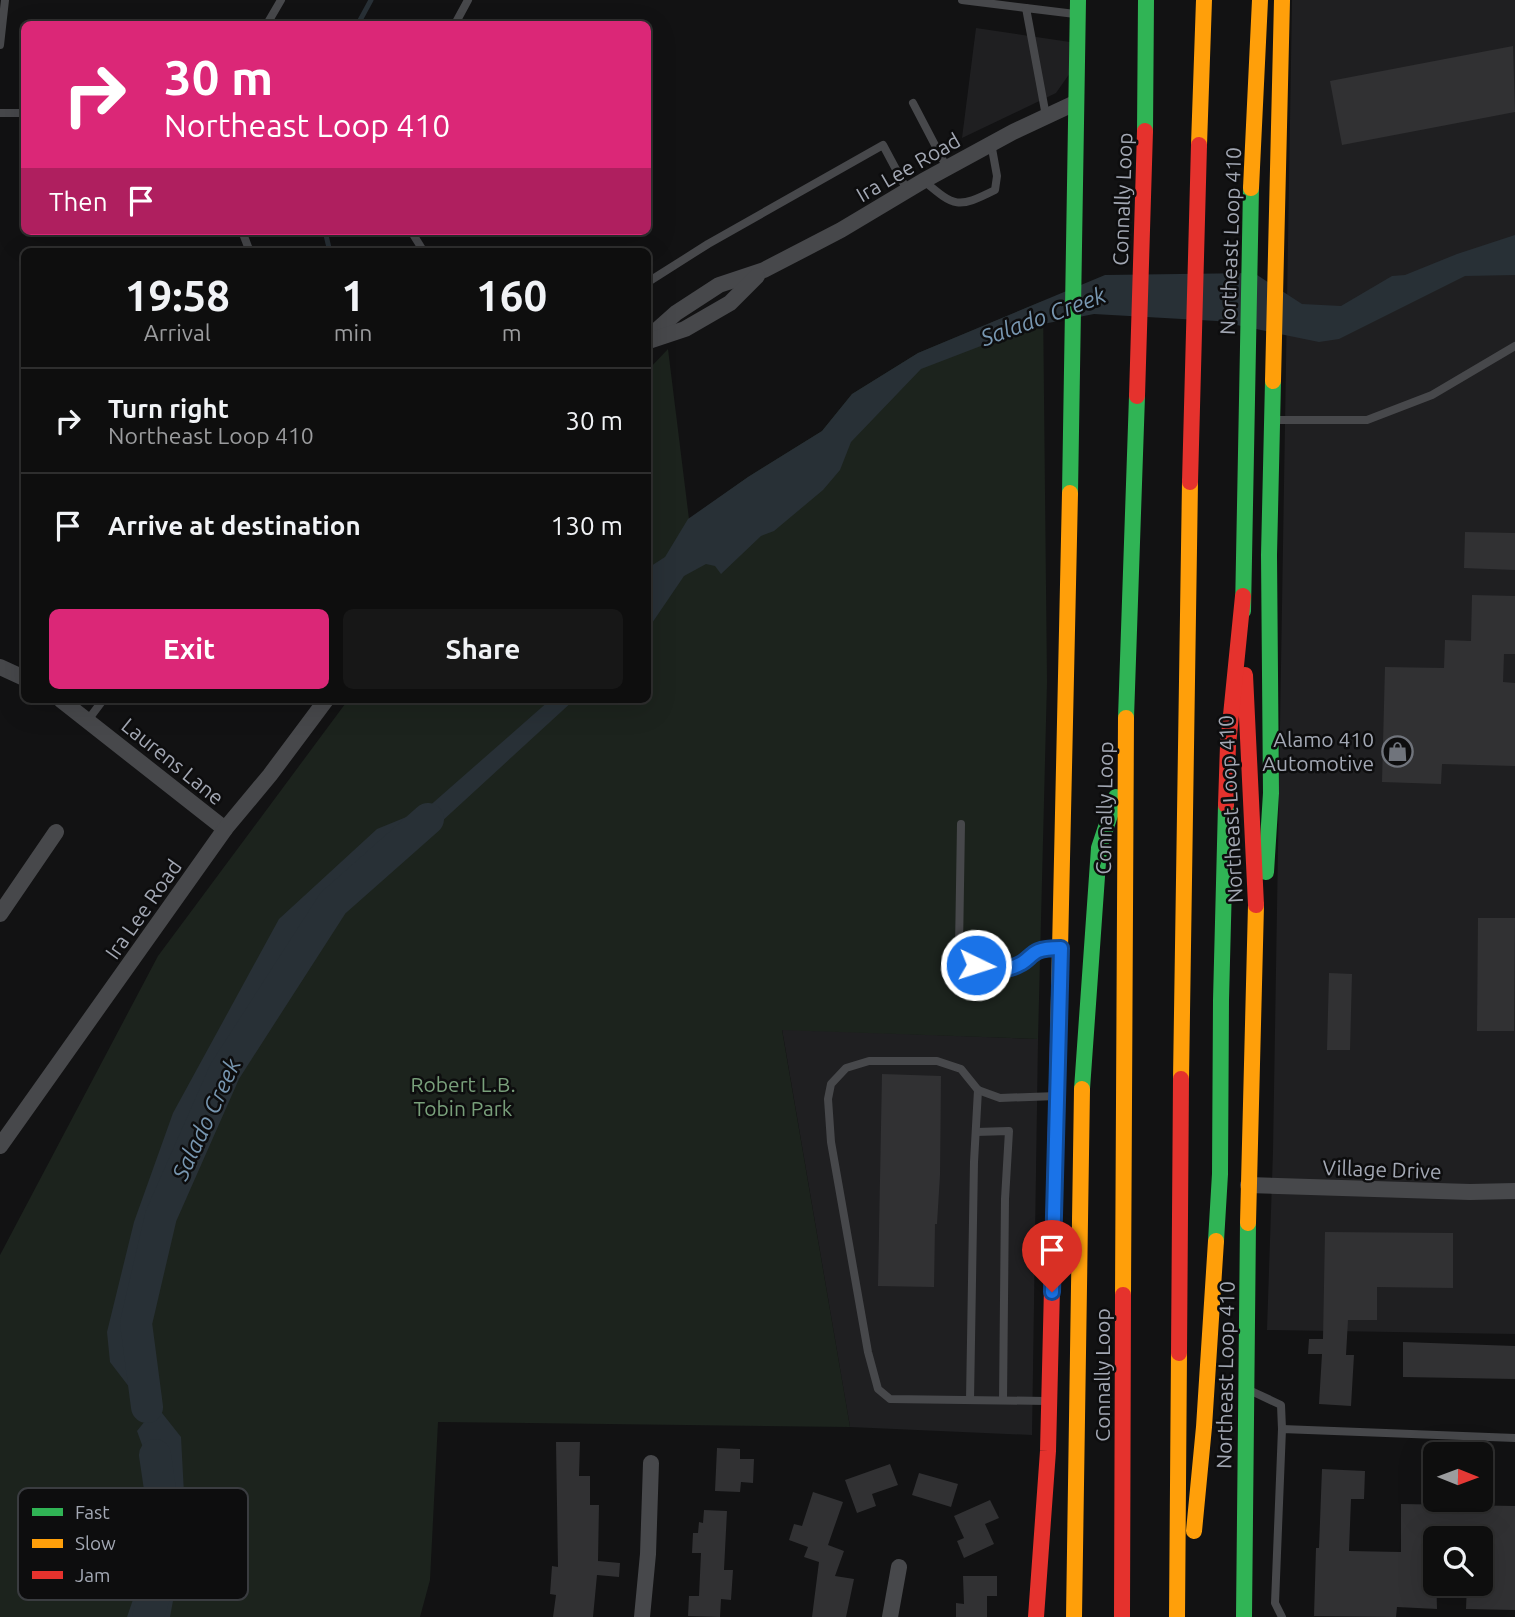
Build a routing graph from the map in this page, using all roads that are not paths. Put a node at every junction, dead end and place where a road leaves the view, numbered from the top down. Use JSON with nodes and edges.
{"nodes":[{"id":1,"x":5,"y":0,"type":"edge"},
{"id":2,"x":281,"y":0,"type":"edge"},
{"id":3,"x":468,"y":0,"type":"edge"},
{"id":4,"x":962,"y":0,"type":"edge"},
{"id":5,"x":1146,"y":0,"type":"edge"},
{"id":6,"x":1204,"y":0,"type":"edge"},
{"id":7,"x":1260,"y":0,"type":"edge"},
{"id":8,"x":1282,"y":0,"type":"edge"},
{"id":9,"x":1078,"y":7,"type":"edge"},
{"id":10,"x":1026,"y":8,"type":"junction"},
{"id":11,"x":269,"y":21,"type":"edge"},
{"id":12,"x":457,"y":21,"type":"edge"},
{"id":13,"x":0,"y":45,"type":"edge"},
{"id":14,"x":913,"y":103,"type":"dead end"},
{"id":15,"x":1075,"y":103,"type":"junction"},
{"id":16,"x":0,"y":113,"type":"edge"},
{"id":17,"x":21,"y":113,"type":"edge"},
{"id":18,"x":1046,"y":116,"type":"junction"},
{"id":19,"x":991,"y":144,"type":"junction"},
{"id":20,"x":947,"y":168,"type":"junction"},
{"id":21,"x":924,"y":181,"type":"junction"},
{"id":22,"x":907,"y":190,"type":"junction"},
{"id":23,"x":651,"y":280,"type":"edge"},
{"id":24,"x":651,"y":337,"type":"edge"},
{"id":25,"x":1515,"y":346,"type":"edge"},
{"id":26,"x":1271,"y":420,"type":"junction"},
{"id":27,"x":1243,"y":596,"type":"junction"},
{"id":28,"x":0,"y":667,"type":"edge"},
{"id":29,"x":21,"y":677,"type":"edge"},
{"id":30,"x":65,"y":703,"type":"edge"},
{"id":31,"x":101,"y":703,"type":"edge"},
{"id":32,"x":324,"y":703,"type":"edge"},
{"id":33,"x":88,"y":720,"type":"junction"},
{"id":34,"x":1124,"y":771,"type":"junction"},
{"id":35,"x":961,"y":824,"type":"dead end"},
{"id":36,"x":225,"y":829,"type":"junction"},
{"id":37,"x":56,"y":832,"type":"dead end"},
{"id":38,"x":0,"y":914,"type":"edge"},
{"id":39,"x":1061,"y":948,"type":"junction"},
{"id":40,"x":1255,"y":979,"type":"junction"},
{"id":41,"x":978,"y":1090,"type":"junction"},
{"id":42,"x":1057,"y":1096,"type":"junction"},
{"id":43,"x":976,"y":1132,"type":"junction"},
{"id":44,"x":0,"y":1146,"type":"edge"},
{"id":45,"x":1248,"y":1185,"type":"junction"},
{"id":46,"x":1515,"y":1191,"type":"edge"},
{"id":47,"x":1246,"y":1389,"type":"junction"},
{"id":48,"x":971,"y":1400,"type":"junction"},
{"id":49,"x":1003,"y":1400,"type":"junction"},
{"id":50,"x":1049,"y":1401,"type":"junction"},
{"id":51,"x":1078,"y":1405,"type":"junction"},
{"id":52,"x":1282,"y":1429,"type":"junction"},
{"id":53,"x":1515,"y":1438,"type":"edge"},
{"id":54,"x":651,"y":1463,"type":"dead end"},
{"id":55,"x":899,"y":1567,"type":"dead end"},
{"id":56,"x":642,"y":1617,"type":"edge"},
{"id":57,"x":890,"y":1617,"type":"edge"},
{"id":58,"x":1036,"y":1617,"type":"edge"},
{"id":59,"x":1057,"y":1617,"type":"edge"},
{"id":60,"x":1074,"y":1617,"type":"edge"},
{"id":61,"x":1122,"y":1617,"type":"edge"},
{"id":62,"x":1177,"y":1617,"type":"edge"},
{"id":63,"x":1184,"y":1617,"type":"edge"},
{"id":64,"x":1244,"y":1617,"type":"edge"},
{"id":65,"x":1282,"y":1617,"type":"edge"}],
"edges":[{"from":1,"to":13,"type":"lane"},
{"from":2,"to":11,"type":"lane"},
{"from":3,"to":12,"type":"lane"},
{"from":4,"to":10,"type":"lane"},
{"from":5,"to":34,"type":"main road","name":"Connally Loop"},
{"from":6,"to":62,"type":"main road"},
{"from":7,"to":27,"type":"main road","name":"Northeast Loop 410"},
{"from":8,"to":26,"type":"main road"},
{"from":9,"to":10,"type":"lane"},
{"from":9,"to":15,"type":"main road"},
{"from":10,"to":18,"type":"lane"},
{"from":14,"to":20,"type":"lane"},
{"from":15,"to":18,"type":"street","name":"Ira Lee Road"},
{"from":15,"to":39,"type":"main road"},
{"from":16,"to":17,"type":"lane"},
{"from":18,"to":19,"type":"street","name":"Ira Lee Road"},
{"from":19,"to":20,"type":"street","name":"Ira Lee Road"},
{"from":19,"to":21,"type":"lane"},
{"from":20,"to":21,"type":"street","name":"Ira Lee Road"},
{"from":21,"to":22,"type":"street","name":"Ira Lee Road"},
{"from":22,"to":23,"type":"lane"},
{"from":22,"to":24,"type":"street","name":"Ira Lee Road"},
{"from":25,"to":26,"type":"lane"},
{"from":26,"to":40,"type":"main road"},
{"from":27,"to":40,"type":"main road","name":"Northeast Loop 410"},
{"from":27,"to":63,"type":"main road"},
{"from":28,"to":29,"type":"street"},
{"from":30,"to":33,"type":"street","name":"Laurens Lane"},
{"from":31,"to":33,"type":"lane"},
{"from":32,"to":36,"type":"street","name":"Ira Lee Road"},
{"from":33,"to":36,"type":"street","name":"Laurens Lane"},
{"from":34,"to":51,"type":"main road"},
{"from":34,"to":61,"type":"main road","name":"Connally Loop"},
{"from":35,"to":39,"type":"lane"},
{"from":36,"to":44,"type":"street","name":"Ira Lee Road"},
{"from":37,"to":38,"type":"street"},
{"from":39,"to":42,"type":"main road"},
{"from":40,"to":45,"type":"main road","name":"Northeast Loop 410"},
{"from":41,"to":42,"type":"lane"},
{"from":41,"to":43,"type":"lane"},
{"from":41,"to":48,"type":"lane"},
{"from":42,"to":50,"type":"main road"},
{"from":43,"to":48,"type":"lane"},
{"from":43,"to":49,"type":"lane"},
{"from":45,"to":46,"type":"street","name":"Village Drive"},
{"from":45,"to":47,"type":"main road","name":"Northeast Loop 410"},
{"from":47,"to":52,"type":"lane"},
{"from":47,"to":64,"type":"main road","name":"Northeast Loop 410"},
{"from":48,"to":49,"type":"lane"},
{"from":49,"to":50,"type":"lane"},
{"from":50,"to":58,"type":"main road"},
{"from":51,"to":59,"type":"main road"},
{"from":51,"to":60,"type":"main road"},
{"from":52,"to":53,"type":"lane"},
{"from":52,"to":65,"type":"lane"},
{"from":54,"to":56,"type":"street"},
{"from":55,"to":57,"type":"street"}]}
